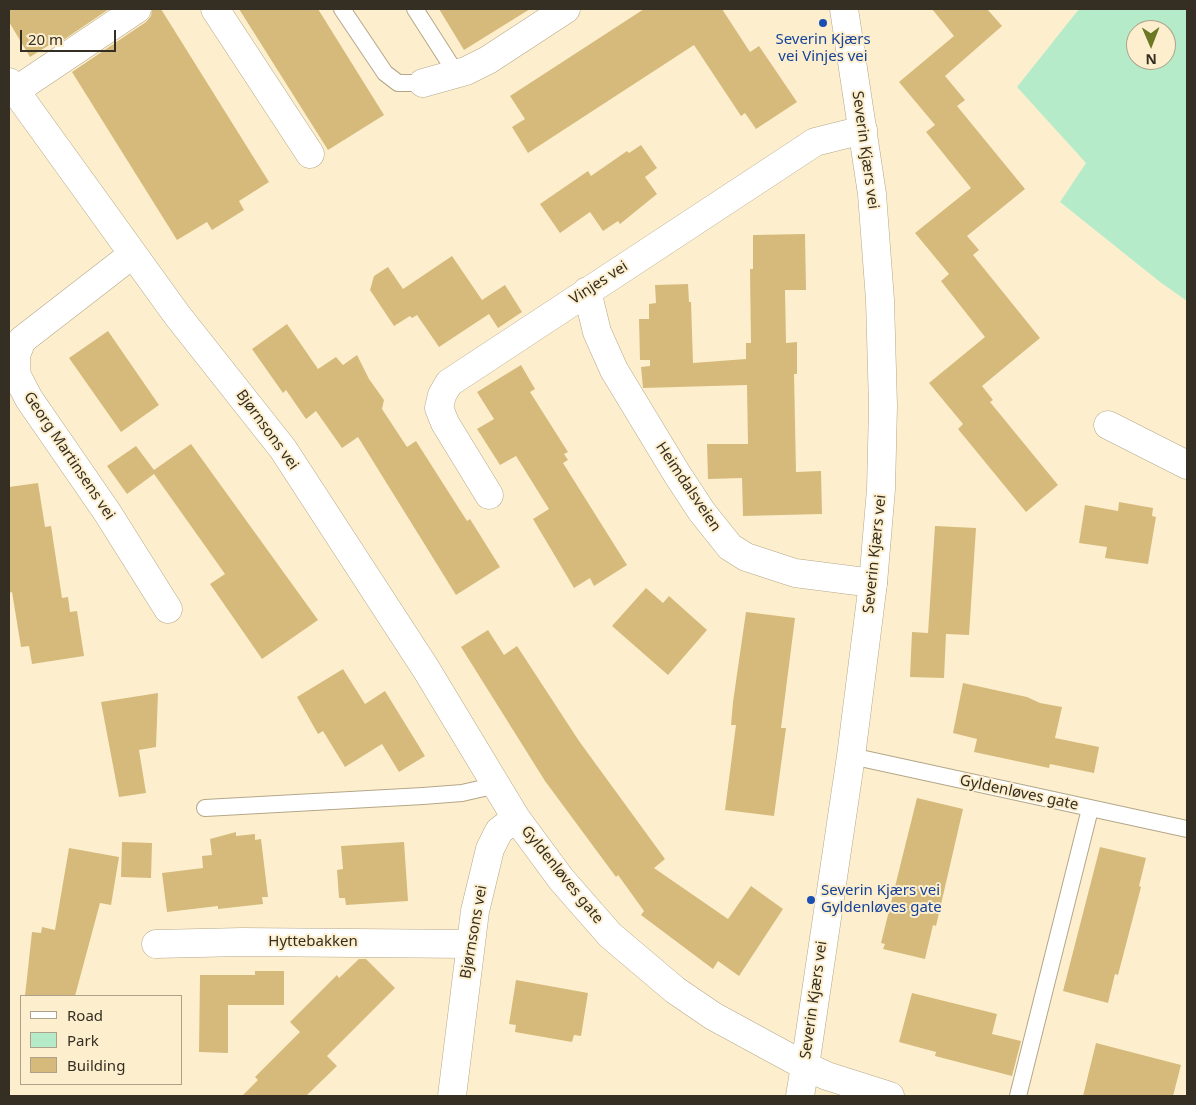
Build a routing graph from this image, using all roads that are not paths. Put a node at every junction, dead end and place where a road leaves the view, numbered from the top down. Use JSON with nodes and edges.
{"nodes":[{"id":1,"x":137,"y":9,"type":"edge"},
{"id":2,"x":215,"y":9,"type":"edge"},
{"id":3,"x":342,"y":9,"type":"edge"},
{"id":4,"x":416,"y":9,"type":"edge"},
{"id":5,"x":566,"y":9,"type":"edge"},
{"id":6,"x":844,"y":9,"type":"edge"},
{"id":7,"x":456,"y":73,"type":"junction"},
{"id":8,"x":422,"y":82,"type":"joint"},
{"id":9,"x":12,"y":86,"type":"edge"},
{"id":10,"x":863,"y":130,"type":"junction"},
{"id":11,"x":310,"y":154,"type":"dead end"},
{"id":12,"x":133,"y":254,"type":"junction"},
{"id":13,"x":587,"y":291,"type":"junction"},
{"id":14,"x":1108,"y":425,"type":"dead end"},
{"id":15,"x":1187,"y":465,"type":"edge"},
{"id":16,"x":489,"y":495,"type":"dead end"},
{"id":17,"x":874,"y":583,"type":"junction"},
{"id":18,"x":168,"y":609,"type":"dead end"},
{"id":19,"x":851,"y":756,"type":"junction"},
{"id":20,"x":497,"y":785,"type":"junction"},
{"id":21,"x":205,"y":808,"type":"dead end"},
{"id":22,"x":1090,"y":809,"type":"junction"},
{"id":23,"x":516,"y":818,"type":"junction"},
{"id":24,"x":1187,"y":830,"type":"edge"},
{"id":25,"x":156,"y":944,"type":"dead end"},
{"id":26,"x":469,"y":944,"type":"junction"},
{"id":27,"x":805,"y":1066,"type":"junction"},
{"id":28,"x":452,"y":1096,"type":"edge"},
{"id":29,"x":800,"y":1096,"type":"edge"},
{"id":30,"x":890,"y":1096,"type":"edge"},
{"id":31,"x":1018,"y":1096,"type":"edge"}],
"edges":[{"from":1,"to":9,"type":"street","name":"Bjørnsons vei"},
{"from":2,"to":11,"type":"street"},
{"from":3,"to":8,"type":"lane"},
{"from":4,"to":7,"type":"lane"},
{"from":5,"to":7,"type":"street"},
{"from":6,"to":10,"type":"street","name":"Severin Kjærs vei"},
{"from":7,"to":8,"type":"street"},
{"from":9,"to":12,"type":"street","name":"Bjørnsons vei"},
{"from":10,"to":13,"type":"street","name":"Vinjes vei"},
{"from":10,"to":17,"type":"street","name":"Severin Kjærs vei"},
{"from":12,"to":18,"type":"street","name":"Georg Martinsens vei"},
{"from":12,"to":20,"type":"street","name":"Bjørnsons vei"},
{"from":13,"to":16,"type":"street","name":"Vinjes vei"},
{"from":13,"to":17,"type":"street","name":"Heimdalsveien"},
{"from":14,"to":15,"type":"street"},
{"from":17,"to":19,"type":"street","name":"Severin Kjærs vei"},
{"from":19,"to":22,"type":"lane","name":"Gyldenløves gate"},
{"from":19,"to":27,"type":"street","name":"Severin Kjærs vei"},
{"from":20,"to":21,"type":"lane"},
{"from":20,"to":23,"type":"street","name":"Bjørnsons vei"},
{"from":22,"to":24,"type":"lane","name":"Gyldenløves gate"},
{"from":22,"to":31,"type":"lane"},
{"from":23,"to":26,"type":"street","name":"Bjørnsons vei"},
{"from":23,"to":27,"type":"street","name":"Gyldenløves gate"},
{"from":25,"to":26,"type":"street","name":"Hyttebakken"},
{"from":26,"to":28,"type":"street","name":"Bjørnsons vei"},
{"from":27,"to":29,"type":"street","name":"Severin Kjærs vei"},
{"from":27,"to":30,"type":"street","name":"Gyldenløves gate"}]}
